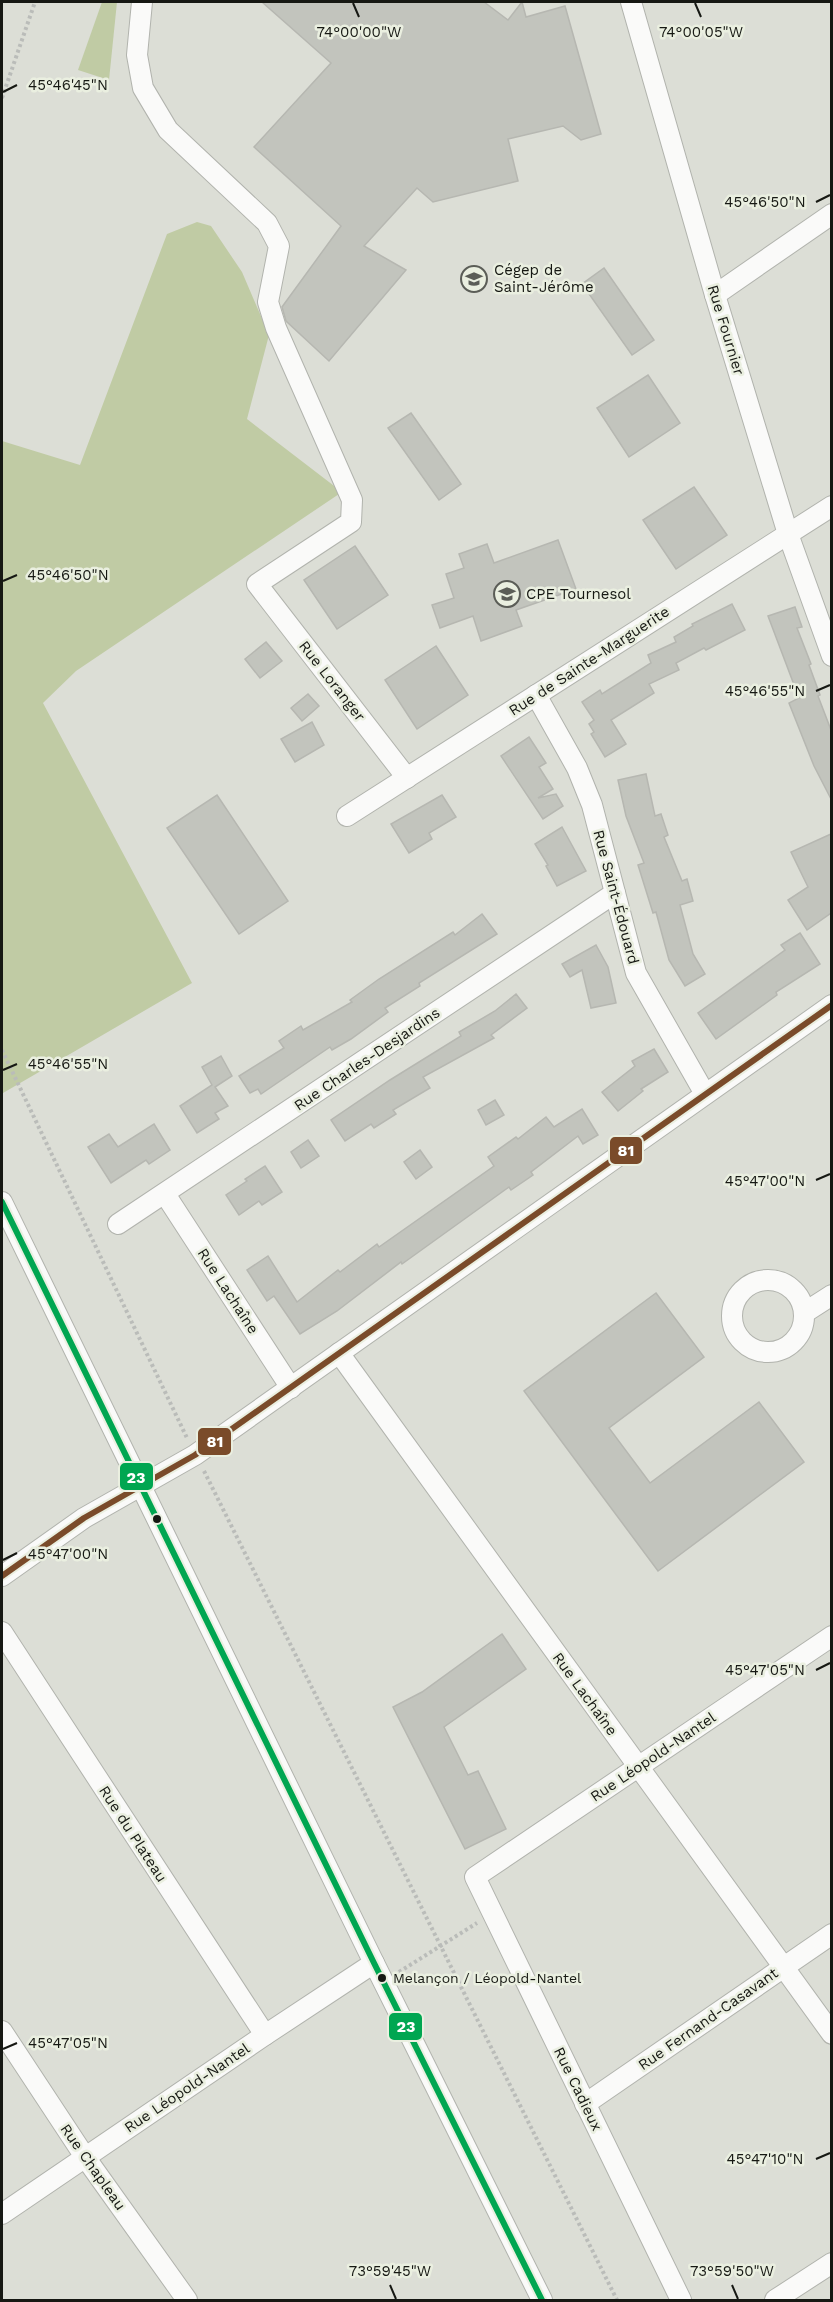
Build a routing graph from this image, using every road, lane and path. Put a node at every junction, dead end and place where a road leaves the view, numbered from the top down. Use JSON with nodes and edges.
{"nodes":[{"id":1,"x":35,"y":2,"type":"edge"},
{"id":2,"x":142,"y":2,"type":"edge"},
{"id":3,"x":631,"y":2,"type":"edge"},
{"id":4,"x":2,"y":98,"type":"edge"},
{"id":5,"x":831,"y":214,"type":"edge"},
{"id":6,"x":715,"y":295,"type":"junction"},
{"id":7,"x":831,"y":506,"type":"edge"},
{"id":8,"x":788,"y":534,"type":"junction"},
{"id":9,"x":831,"y":656,"type":"edge"},
{"id":10,"x":536,"y":696,"type":"junction"},
{"id":11,"x":407,"y":778,"type":"junction"},
{"id":12,"x":347,"y":816,"type":"dead end"},
{"id":13,"x":615,"y":893,"type":"junction"},
{"id":14,"x":831,"y":1005,"type":"edge"},
{"id":15,"x":2,"y":1050,"type":"edge"},
{"id":16,"x":705,"y":1094,"type":"junction"},
{"id":17,"x":165,"y":1194,"type":"junction"},
{"id":18,"x":4,"y":1213,"type":"edge"},
{"id":19,"x":118,"y":1224,"type":"dead end"},
{"id":20,"x":831,"y":1295,"type":"edge"},
{"id":21,"x":804,"y":1313,"type":"dead end"},
{"id":22,"x":339,"y":1353,"type":"junction"},
{"id":23,"x":291,"y":1388,"type":"junction"},
{"id":24,"x":195,"y":1455,"type":"junction"},
{"id":25,"x":140,"y":1486,"type":"junction"},
{"id":26,"x":2,"y":1576,"type":"edge"},
{"id":27,"x":2,"y":1632,"type":"edge"},
{"id":28,"x":831,"y":1636,"type":"edge"},
{"id":29,"x":638,"y":1767,"type":"junction"},
{"id":30,"x":475,"y":1877,"type":"joint"},
{"id":31,"x":492,"y":1913,"type":"junction"},
{"id":32,"x":831,"y":1934,"type":"edge"},
{"id":33,"x":440,"y":1947,"type":"junction"},
{"id":34,"x":374,"y":1964,"type":"junction"},
{"id":35,"x":783,"y":1968,"type":"junction"},
{"id":36,"x":383,"y":1982,"type":"junction"},
{"id":37,"x":2,"y":2031,"type":"edge"},
{"id":38,"x":831,"y":2034,"type":"edge"},
{"id":39,"x":265,"y":2035,"type":"junction"},
{"id":40,"x":585,"y":2104,"type":"junction"},
{"id":41,"x":85,"y":2157,"type":"junction"},
{"id":42,"x":2,"y":2214,"type":"edge"},
{"id":43,"x":831,"y":2263,"type":"edge"},
{"id":44,"x":187,"y":2301,"type":"edge"},
{"id":45,"x":542,"y":2301,"type":"edge"},
{"id":46,"x":616,"y":2301,"type":"edge"},
{"id":47,"x":681,"y":2301,"type":"edge"},
{"id":48,"x":775,"y":2301,"type":"edge"}],
"edges":[{"from":1,"to":4,"type":"path"},
{"from":2,"to":11,"type":"street","name":"Rue Loranger"},
{"from":3,"to":6,"type":"street","name":"Rue Fournier"},
{"from":5,"to":6,"type":"street"},
{"from":6,"to":8,"type":"street","name":"Rue Fournier"},
{"from":7,"to":8,"type":"street","name":"Rue de Sainte-Marguerite"},
{"from":8,"to":9,"type":"street","name":"Rue Fournier"},
{"from":8,"to":10,"type":"street","name":"Rue de Sainte-Marguerite"},
{"from":10,"to":11,"type":"street","name":"Rue de Sainte-Marguerite"},
{"from":10,"to":13,"type":"street","name":"Rue Saint-Édouard"},
{"from":11,"to":12,"type":"street","name":"Rue de Sainte-Marguerite"},
{"from":13,"to":16,"type":"street","name":"Rue Saint-Édouard"},
{"from":13,"to":17,"type":"street","name":"Rue Charles-Desjardins"},
{"from":14,"to":16,"type":"street"},
{"from":15,"to":24,"type":"path"},
{"from":16,"to":22,"type":"street"},
{"from":17,"to":19,"type":"street","name":"Rue Charles-Desjardins"},
{"from":17,"to":23,"type":"street","name":"Rue Lachaîne"},
{"from":18,"to":25,"type":"street"},
{"from":20,"to":21,"type":"street"},
{"from":22,"to":23,"type":"street"},
{"from":22,"to":29,"type":"street","name":"Rue Lachaîne"},
{"from":23,"to":24,"type":"street"},
{"from":24,"to":25,"type":"street"},
{"from":24,"to":33,"type":"path"},
{"from":25,"to":26,"type":"street"},
{"from":25,"to":34,"type":"street"},
{"from":27,"to":39,"type":"street","name":"Rue du Plateau"},
{"from":28,"to":29,"type":"street","name":"Rue Léopold-Nantel"},
{"from":29,"to":30,"type":"street","name":"Rue Léopold-Nantel"},
{"from":29,"to":35,"type":"street","name":"Rue Lachaîne"},
{"from":30,"to":31,"type":"street","name":"Rue Cadieux"},
{"from":31,"to":33,"type":"path"},
{"from":31,"to":40,"type":"street","name":"Rue Cadieux"},
{"from":32,"to":35,"type":"street","name":"Rue Fernand-Casavant"},
{"from":33,"to":36,"type":"path"},
{"from":33,"to":46,"type":"path"},
{"from":34,"to":36,"type":"street"},
{"from":34,"to":39,"type":"street","name":"Rue Léopold-Nantel"},
{"from":35,"to":38,"type":"street","name":"Rue Lachaîne"},
{"from":35,"to":40,"type":"street","name":"Rue Fernand-Casavant"},
{"from":36,"to":45,"type":"street"},
{"from":37,"to":41,"type":"street","name":"Rue Chapleau"},
{"from":39,"to":41,"type":"street","name":"Rue Léopold-Nantel"},
{"from":40,"to":47,"type":"street","name":"Rue Cadieux"},
{"from":41,"to":42,"type":"street","name":"Rue Léopold-Nantel"},
{"from":41,"to":44,"type":"street","name":"Rue Chapleau"},
{"from":43,"to":48,"type":"street"}]}
